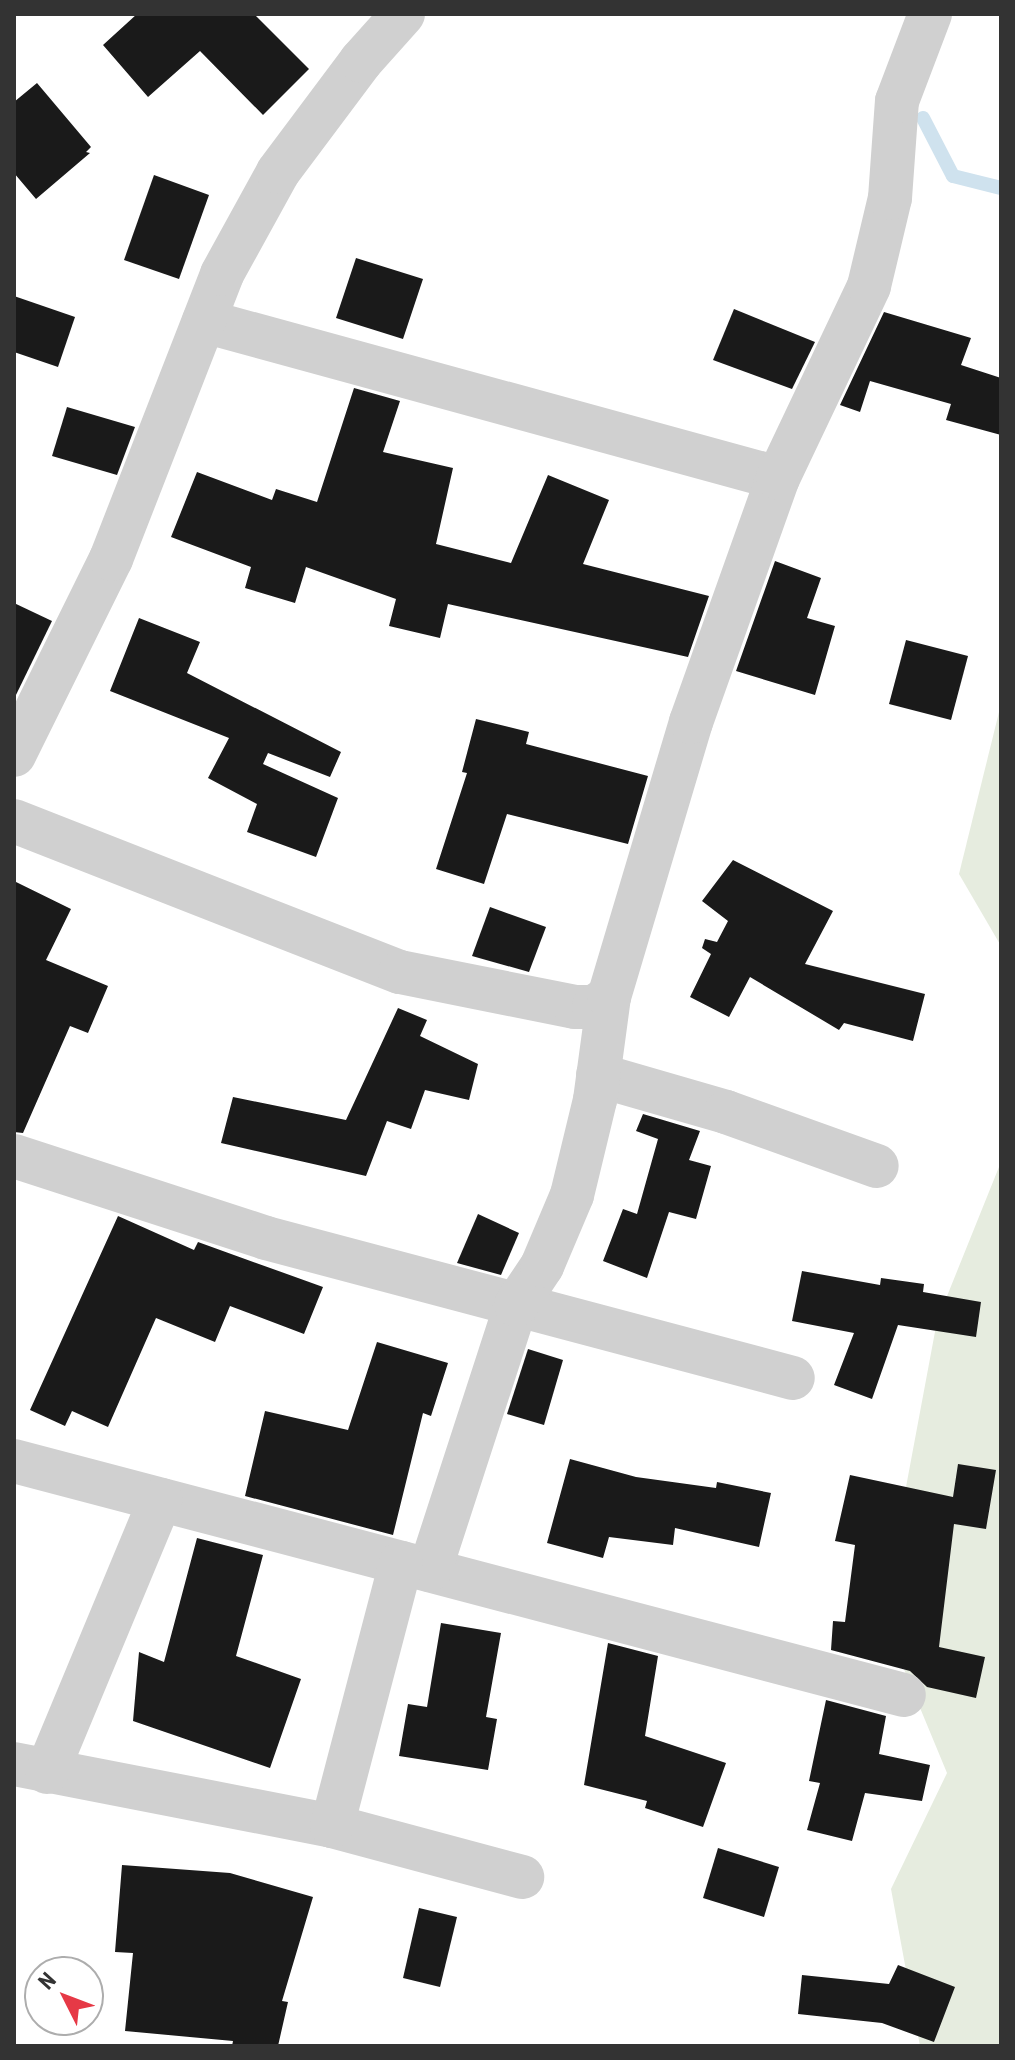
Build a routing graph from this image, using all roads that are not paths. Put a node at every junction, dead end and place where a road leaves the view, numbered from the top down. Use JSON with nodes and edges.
{"nodes":[{"id":1,"x":403,"y":14,"type":"edge"},
{"id":2,"x":930,"y":14,"type":"edge"},
{"id":3,"x":204,"y":321,"type":"junction"},
{"id":4,"x":778,"y":478,"type":"junction"},
{"id":5,"x":14,"y":755,"type":"edge"},
{"id":6,"x":14,"y":821,"type":"edge"},
{"id":7,"x":609,"y":997,"type":"junction"},
{"id":8,"x":598,"y":1075,"type":"junction"},
{"id":9,"x":14,"y":1156,"type":"edge"},
{"id":10,"x":877,"y":1166,"type":"dead end"},
{"id":11,"x":516,"y":1305,"type":"junction"},
{"id":12,"x":793,"y":1378,"type":"dead end"},
{"id":13,"x":14,"y":1461,"type":"edge"},
{"id":14,"x":160,"y":1500,"type":"junction"},
{"id":15,"x":416,"y":1567,"type":"junction"},
{"id":16,"x":904,"y":1695,"type":"dead end"},
{"id":17,"x":31,"y":1768,"type":"edge"},
{"id":18,"x":332,"y":1826,"type":"junction"},
{"id":19,"x":522,"y":1877,"type":"dead end"}],
"edges":[{"from":1,"to":3,"type":"street"},
{"from":2,"to":4,"type":"street"},
{"from":3,"to":4,"type":"street"},
{"from":3,"to":5,"type":"street"},
{"from":4,"to":7,"type":"street"},
{"from":6,"to":7,"type":"street"},
{"from":7,"to":8,"type":"street"},
{"from":8,"to":10,"type":"street"},
{"from":8,"to":11,"type":"street"},
{"from":9,"to":11,"type":"street"},
{"from":11,"to":12,"type":"street"},
{"from":11,"to":15,"type":"street"},
{"from":13,"to":14,"type":"street"},
{"from":14,"to":15,"type":"street"},
{"from":14,"to":17,"type":"street"},
{"from":15,"to":16,"type":"street"},
{"from":15,"to":18,"type":"street"},
{"from":17,"to":18,"type":"street"},
{"from":18,"to":19,"type":"street"}]}
